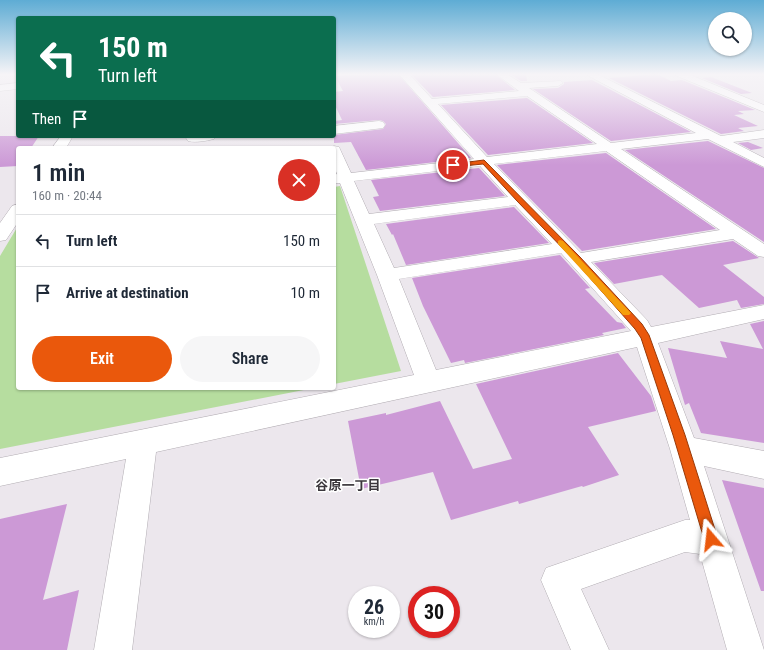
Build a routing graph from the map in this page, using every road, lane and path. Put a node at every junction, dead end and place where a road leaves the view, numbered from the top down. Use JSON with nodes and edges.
{"nodes":[{"id":1,"x":432,"y":104,"type":"edge"},
{"id":2,"x":545,"y":104,"type":"edge"},
{"id":3,"x":649,"y":104,"type":"edge"},
{"id":4,"x":379,"y":125,"type":"dead end"},
{"id":5,"x":336,"y":130,"type":"edge"},
{"id":6,"x":764,"y":134,"type":"edge"},
{"id":7,"x":203,"y":138,"type":"edge"},
{"id":8,"x":714,"y":138,"type":"junction"},
{"id":9,"x":192,"y":141,"type":"edge"},
{"id":10,"x":609,"y":147,"type":"junction"},
{"id":11,"x":336,"y":159,"type":"edge"},
{"id":12,"x":484,"y":162,"type":"junction"},
{"id":13,"x":764,"y":163,"type":"edge"},
{"id":14,"x":340,"y":178,"type":"edge"},
{"id":15,"x":519,"y":200,"type":"junction"},
{"id":16,"x":12,"y":215,"type":"edge"},
{"id":17,"x":364,"y":220,"type":"junction"},
{"id":18,"x":735,"y":233,"type":"junction"},
{"id":19,"x":0,"y":236,"type":"edge"},
{"id":20,"x":764,"y":252,"type":"edge"},
{"id":21,"x":571,"y":253,"type":"junction"},
{"id":22,"x":387,"y":275,"type":"junction"},
{"id":23,"x":764,"y":312,"type":"edge"},
{"id":24,"x":646,"y":338,"type":"junction"},
{"id":25,"x":429,"y":383,"type":"junction"},
{"id":26,"x":144,"y":443,"type":"junction"},
{"id":27,"x":684,"y":449,"type":"junction"},
{"id":28,"x":764,"y":465,"type":"edge"},
{"id":29,"x":0,"y":472,"type":"edge"},
{"id":30,"x":711,"y":539,"type":"junction"},
{"id":31,"x":113,"y":650,"type":"edge"},
{"id":32,"x":590,"y":650,"type":"edge"},
{"id":33,"x":746,"y":650,"type":"edge"}],
"edges":[{"from":1,"to":12,"type":"street"},
{"from":2,"to":10,"type":"street"},
{"from":3,"to":8,"type":"street"},
{"from":4,"to":5,"type":"street"},
{"from":6,"to":8,"type":"street"},
{"from":7,"to":9,"type":"street"},
{"from":8,"to":10,"type":"street"},
{"from":8,"to":13,"type":"street"},
{"from":10,"to":12,"type":"street"},
{"from":10,"to":18,"type":"street"},
{"from":11,"to":14,"type":"street"},
{"from":12,"to":14,"type":"street"},
{"from":12,"to":15,"type":"street"},
{"from":14,"to":17,"type":"street"},
{"from":15,"to":17,"type":"street"},
{"from":15,"to":21,"type":"street"},
{"from":16,"to":19,"type":"street"},
{"from":17,"to":22,"type":"street"},
{"from":18,"to":20,"type":"street"},
{"from":18,"to":21,"type":"street"},
{"from":21,"to":22,"type":"street"},
{"from":21,"to":24,"type":"street"},
{"from":22,"to":25,"type":"street"},
{"from":23,"to":24,"type":"street"},
{"from":24,"to":25,"type":"street"},
{"from":24,"to":27,"type":"street"},
{"from":25,"to":26,"type":"street"},
{"from":26,"to":29,"type":"street"},
{"from":26,"to":31,"type":"street"},
{"from":27,"to":28,"type":"street"},
{"from":27,"to":30,"type":"street"},
{"from":30,"to":32,"type":"street"},
{"from":30,"to":33,"type":"street"}]}
